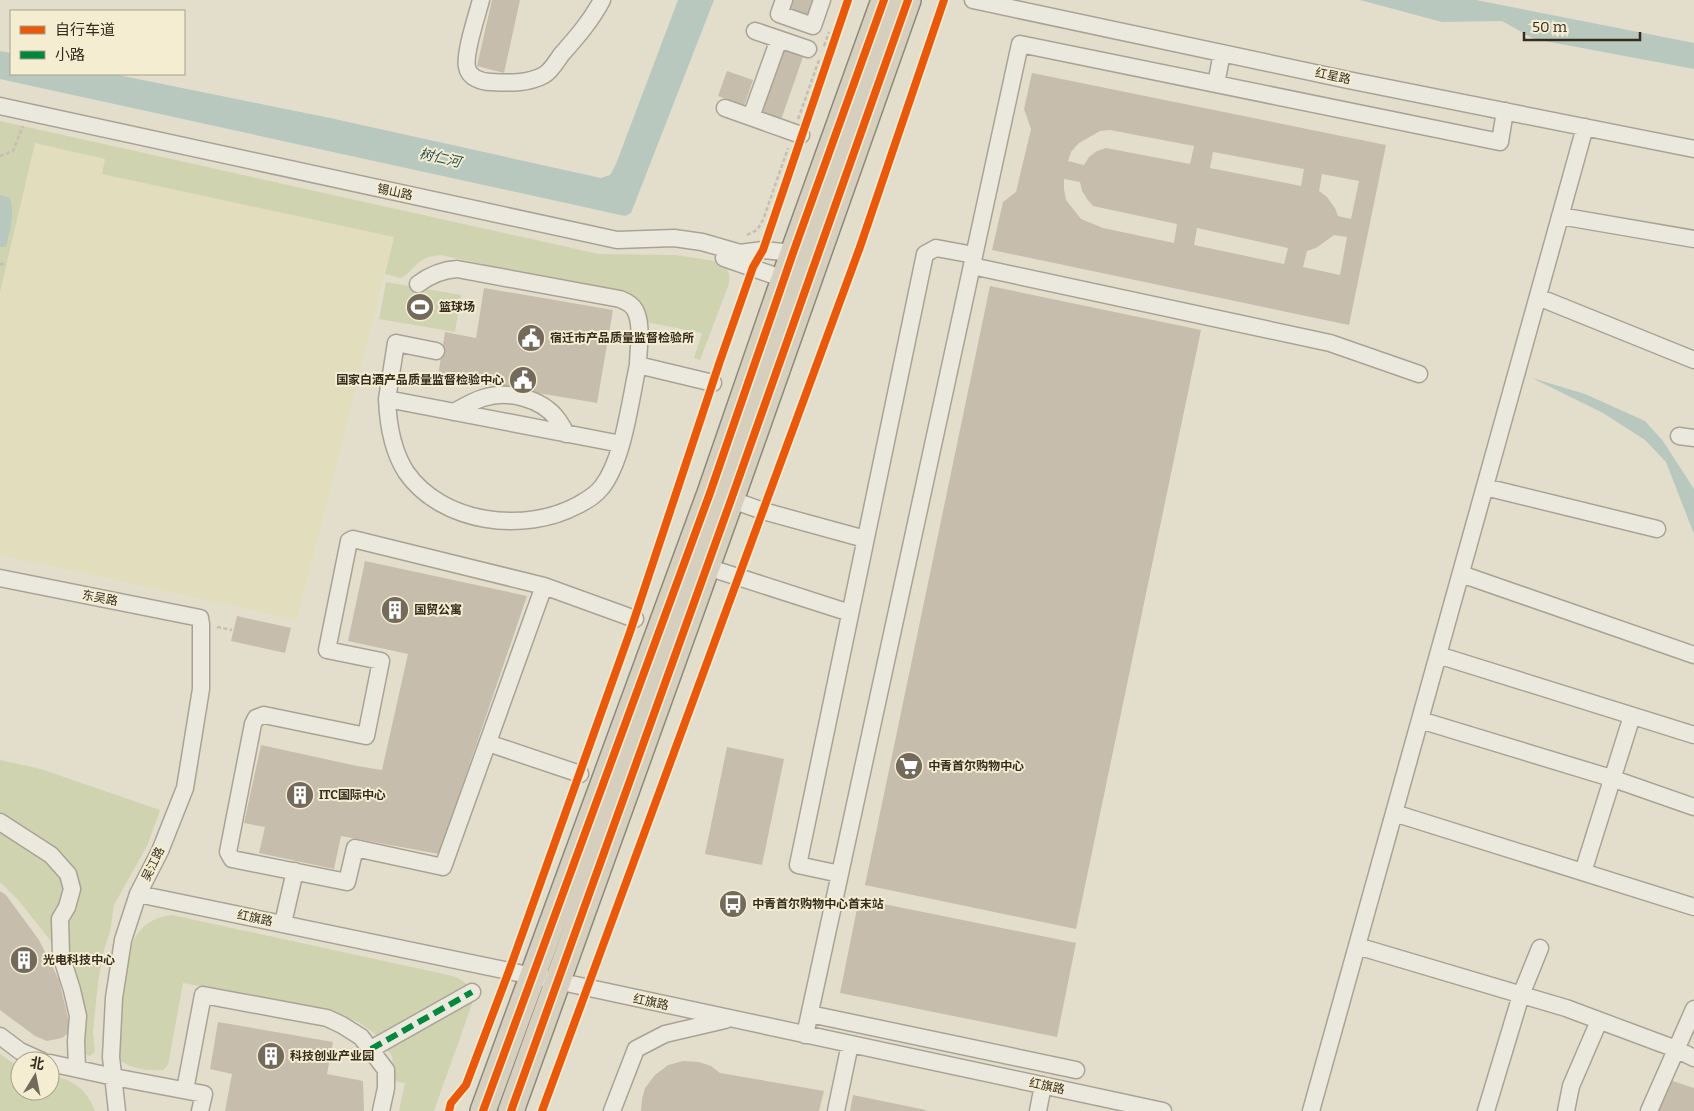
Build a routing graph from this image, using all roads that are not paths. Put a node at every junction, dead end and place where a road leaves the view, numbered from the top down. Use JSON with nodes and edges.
{"nodes":[{"id":1,"x":480,"y":0,"type":"edge"},
{"id":2,"x":602,"y":0,"type":"edge"},
{"id":3,"x":784,"y":0,"type":"edge"},
{"id":4,"x":822,"y":0,"type":"edge"},
{"id":5,"x":884,"y":0,"type":"edge"},
{"id":6,"x":908,"y":0,"type":"edge"},
{"id":7,"x":973,"y":0,"type":"edge"},
{"id":8,"x":755,"y":31,"type":"dead end"},
{"id":9,"x":779,"y":39,"type":"junction"},
{"id":10,"x":821,"y":53,"type":"road end"},
{"id":11,"x":1222,"y":53,"type":"junction"},
{"id":12,"x":1216,"y":84,"type":"junction"},
{"id":13,"x":0,"y":106,"type":"edge"},
{"id":14,"x":726,"y":108,"type":"dead end"},
{"id":15,"x":1505,"y":111,"type":"junction"},
{"id":16,"x":0,"y":115,"type":"edge"},
{"id":17,"x":751,"y":117,"type":"junction"},
{"id":18,"x":1585,"y":127,"type":"junction"},
{"id":19,"x":797,"y":133,"type":"road end"},
{"id":20,"x":1694,"y":149,"type":"edge"},
{"id":21,"x":1560,"y":216,"type":"junction"},
{"id":22,"x":1694,"y":239,"type":"edge"},
{"id":23,"x":793,"y":253,"type":"junction"},
{"id":24,"x":973,"y":260,"type":"junction"},
{"id":25,"x":784,"y":279,"type":"junction"},
{"id":26,"x":418,"y":284,"type":"dead end"},
{"id":27,"x":1538,"y":297,"type":"junction"},
{"id":28,"x":436,"y":351,"type":"dead end"},
{"id":29,"x":1694,"y":360,"type":"edge"},
{"id":30,"x":638,"y":365,"type":"junction"},
{"id":31,"x":1419,"y":374,"type":"dead end"},
{"id":32,"x":713,"y":383,"type":"dead end"},
{"id":33,"x":387,"y":400,"type":"junction"},
{"id":34,"x":454,"y":412,"type":"junction"},
{"id":35,"x":566,"y":434,"type":"junction"},
{"id":36,"x":621,"y":444,"type":"junction"},
{"id":37,"x":1485,"y":487,"type":"junction"},
{"id":38,"x":720,"y":497,"type":"junction"},
{"id":39,"x":1657,"y":529,"type":"dead end"},
{"id":40,"x":865,"y":539,"type":"junction"},
{"id":41,"x":707,"y":567,"type":"junction"},
{"id":42,"x":1461,"y":574,"type":"junction"},
{"id":43,"x":0,"y":578,"type":"edge"},
{"id":44,"x":544,"y":586,"type":"junction"},
{"id":45,"x":850,"y":613,"type":"junction"},
{"id":46,"x":200,"y":618,"type":"joint"},
{"id":47,"x":635,"y":619,"type":"dead end"},
{"id":48,"x":1694,"y":655,"type":"edge"},
{"id":49,"x":1438,"y":656,"type":"junction"},
{"id":50,"x":1632,"y":716,"type":"junction"},
{"id":51,"x":1420,"y":720,"type":"junction"},
{"id":52,"x":1694,"y":735,"type":"edge"},
{"id":53,"x":488,"y":743,"type":"junction"},
{"id":54,"x":580,"y":774,"type":"dead end"},
{"id":55,"x":1611,"y":778,"type":"junction"},
{"id":56,"x":1694,"y":807,"type":"edge"},
{"id":57,"x":1394,"y":813,"type":"junction"},
{"id":58,"x":0,"y":822,"type":"edge"},
{"id":59,"x":294,"y":871,"type":"junction"},
{"id":60,"x":1583,"y":872,"type":"junction"},
{"id":61,"x":840,"y":874,"type":"junction"},
{"id":62,"x":138,"y":894,"type":"junction"},
{"id":63,"x":1694,"y":907,"type":"edge"},
{"id":64,"x":283,"y":923,"type":"junction"},
{"id":65,"x":1357,"y":946,"type":"junction"},
{"id":66,"x":1540,"y":948,"type":"dead end"},
{"id":67,"x":531,"y":976,"type":"junction"},
{"id":68,"x":557,"y":981,"type":"junction"},
{"id":69,"x":472,"y":992,"type":"dead end"},
{"id":70,"x":1521,"y":995,"type":"junction"},
{"id":71,"x":1694,"y":1009,"type":"edge"},
{"id":72,"x":810,"y":1014,"type":"junction"},
{"id":73,"x":730,"y":1018,"type":"junction"},
{"id":74,"x":1599,"y":1021,"type":"junction"},
{"id":75,"x":806,"y":1034,"type":"junction"},
{"id":76,"x":0,"y":1036,"type":"edge"},
{"id":77,"x":850,"y":1044,"type":"junction"},
{"id":78,"x":371,"y":1049,"type":"junction"},
{"id":79,"x":1676,"y":1049,"type":"junction"},
{"id":80,"x":20,"y":1051,"type":"edge"},
{"id":81,"x":1694,"y":1058,"type":"edge"},
{"id":82,"x":60,"y":1065,"type":"edge"},
{"id":83,"x":77,"y":1068,"type":"junction"},
{"id":84,"x":1076,"y":1070,"type":"dead end"},
{"id":85,"x":114,"y":1077,"type":"junction"},
{"id":86,"x":1043,"y":1085,"type":"junction"},
{"id":87,"x":185,"y":1090,"type":"junction"},
{"id":88,"x":117,"y":1111,"type":"edge"},
{"id":89,"x":200,"y":1111,"type":"edge"},
{"id":90,"x":382,"y":1111,"type":"edge"},
{"id":91,"x":483,"y":1111,"type":"edge"},
{"id":92,"x":511,"y":1111,"type":"edge"},
{"id":93,"x":612,"y":1111,"type":"edge"},
{"id":94,"x":836,"y":1111,"type":"edge"},
{"id":95,"x":1038,"y":1111,"type":"edge"},
{"id":96,"x":1163,"y":1111,"type":"edge"},
{"id":97,"x":1311,"y":1111,"type":"edge"},
{"id":98,"x":1486,"y":1111,"type":"edge"},
{"id":99,"x":1566,"y":1111,"type":"edge"},
{"id":100,"x":1649,"y":1111,"type":"edge"}],
"edges":[{"from":1,"to":2,"type":"street"},
{"from":3,"to":4,"type":"street"},
{"from":5,"to":23,"type":"highway"},
{"from":6,"to":38,"type":"highway"},
{"from":7,"to":11,"type":"street","name":"红星路"},
{"from":8,"to":9,"type":"street"},
{"from":9,"to":10,"type":"street"},
{"from":9,"to":17,"type":"street"},
{"from":11,"to":12,"type":"street"},
{"from":11,"to":15,"type":"street","name":"红星路"},
{"from":12,"to":15,"type":"street"},
{"from":12,"to":24,"type":"street"},
{"from":13,"to":23,"type":"street","name":"锡山路"},
{"from":14,"to":17,"type":"street"},
{"from":15,"to":18,"type":"street","name":"红星路"},
{"from":16,"to":25,"type":"street","name":"锡山路"},
{"from":17,"to":19,"type":"street"},
{"from":18,"to":20,"type":"street","name":"红星路"},
{"from":18,"to":21,"type":"street"},
{"from":21,"to":22,"type":"street"},
{"from":21,"to":27,"type":"street"},
{"from":23,"to":25,"type":"highway"},
{"from":24,"to":31,"type":"street"},
{"from":24,"to":40,"type":"street"},
{"from":24,"to":61,"type":"street"},
{"from":25,"to":38,"type":"highway"},
{"from":26,"to":30,"type":"street"},
{"from":27,"to":29,"type":"street"},
{"from":27,"to":37,"type":"street"},
{"from":28,"to":33,"type":"street"},
{"from":30,"to":32,"type":"street"},
{"from":30,"to":36,"type":"street"},
{"from":33,"to":34,"type":"street"},
{"from":33,"to":36,"type":"street"},
{"from":34,"to":35,"type":"street"},
{"from":34,"to":35,"type":"street"},
{"from":35,"to":36,"type":"street"},
{"from":37,"to":39,"type":"street"},
{"from":37,"to":42,"type":"street"},
{"from":38,"to":40,"type":"street"},
{"from":38,"to":41,"type":"highway"},
{"from":38,"to":67,"type":"highway"},
{"from":40,"to":45,"type":"street"},
{"from":41,"to":45,"type":"street"},
{"from":41,"to":68,"type":"highway"},
{"from":42,"to":48,"type":"street"},
{"from":42,"to":49,"type":"street"},
{"from":43,"to":46,"type":"street","name":"东吴路"},
{"from":44,"to":47,"type":"street"},
{"from":44,"to":53,"type":"street"},
{"from":44,"to":59,"type":"street"},
{"from":45,"to":61,"type":"street"},
{"from":46,"to":62,"type":"street","name":"吴江路"},
{"from":49,"to":50,"type":"street"},
{"from":49,"to":51,"type":"street"},
{"from":50,"to":52,"type":"street"},
{"from":50,"to":55,"type":"street"},
{"from":51,"to":55,"type":"street"},
{"from":51,"to":57,"type":"street"},
{"from":53,"to":54,"type":"street"},
{"from":53,"to":59,"type":"street"},
{"from":55,"to":56,"type":"street"},
{"from":55,"to":60,"type":"street"},
{"from":57,"to":60,"type":"street"},
{"from":57,"to":65,"type":"street"},
{"from":58,"to":83,"type":"street"},
{"from":59,"to":64,"type":"street"},
{"from":60,"to":63,"type":"street"},
{"from":61,"to":72,"type":"street"},
{"from":62,"to":64,"type":"street","name":"红旗路"},
{"from":62,"to":85,"type":"street","name":"吴江路"},
{"from":64,"to":67,"type":"street","name":"红旗路"},
{"from":65,"to":70,"type":"street"},
{"from":65,"to":97,"type":"street"},
{"from":66,"to":70,"type":"street"},
{"from":67,"to":68,"type":"street","name":"红旗路"},
{"from":67,"to":91,"type":"highway"},
{"from":68,"to":73,"type":"street","name":"红旗路"},
{"from":68,"to":92,"type":"highway"},
{"from":69,"to":78,"type":"street"},
{"from":70,"to":74,"type":"street"},
{"from":70,"to":98,"type":"street"},
{"from":71,"to":79,"type":"street"},
{"from":72,"to":75,"type":"street"},
{"from":72,"to":84,"type":"street"},
{"from":73,"to":75,"type":"street","name":"红旗路"},
{"from":73,"to":93,"type":"street"},
{"from":74,"to":79,"type":"street"},
{"from":74,"to":99,"type":"street"},
{"from":75,"to":77,"type":"street","name":"红旗路"},
{"from":76,"to":80,"type":"street"},
{"from":77,"to":86,"type":"street","name":"红旗路"},
{"from":77,"to":94,"type":"street"},
{"from":78,"to":87,"type":"street"},
{"from":78,"to":90,"type":"street"},
{"from":79,"to":81,"type":"street"},
{"from":79,"to":100,"type":"street"},
{"from":82,"to":83,"type":"street"},
{"from":83,"to":85,"type":"street"},
{"from":85,"to":87,"type":"street"},
{"from":85,"to":88,"type":"street","name":"吴江路"},
{"from":86,"to":95,"type":"street"},
{"from":86,"to":96,"type":"street","name":"红旗路"},
{"from":87,"to":89,"type":"street"}]}
